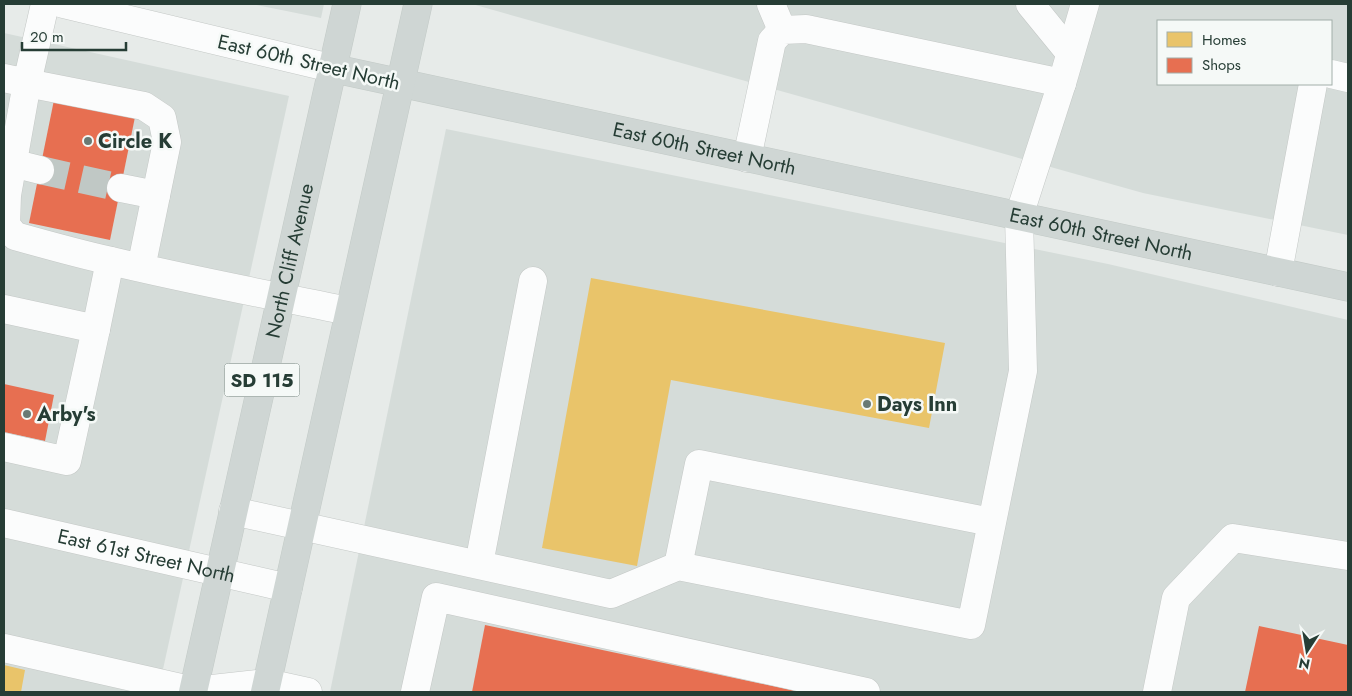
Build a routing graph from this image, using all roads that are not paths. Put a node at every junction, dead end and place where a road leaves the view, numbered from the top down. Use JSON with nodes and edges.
{"nodes":[{"id":1,"x":45,"y":4,"type":"edge"},
{"id":2,"x":63,"y":4,"type":"edge"},
{"id":3,"x":347,"y":4,"type":"edge"},
{"id":4,"x":418,"y":4,"type":"edge"},
{"id":5,"x":771,"y":4,"type":"edge"},
{"id":6,"x":1030,"y":4,"type":"edge"},
{"id":7,"x":1085,"y":4,"type":"edge"},
{"id":8,"x":161,"y":15,"type":"edge"},
{"id":9,"x":782,"y":30,"type":"junction"},
{"id":10,"x":1070,"y":53,"type":"junction"},
{"id":11,"x":331,"y":68,"type":"junction"},
{"id":12,"x":1332,"y":74,"type":"edge"},
{"id":13,"x":1348,"y":78,"type":"edge"},
{"id":14,"x":15,"y":81,"type":"edge"},
{"id":15,"x":400,"y":83,"type":"junction"},
{"id":16,"x":1062,"y":83,"type":"junction"},
{"id":17,"x":1313,"y":85,"type":"edge"},
{"id":18,"x":748,"y":158,"type":"junction"},
{"id":19,"x":12,"y":163,"type":"junction"},
{"id":20,"x":40,"y":170,"type":"tunnel mouth"},
{"id":21,"x":121,"y":188,"type":"tunnel mouth"},
{"id":22,"x":156,"y":195,"type":"junction"},
{"id":23,"x":1019,"y":216,"type":"junction"},
{"id":24,"x":110,"y":261,"type":"junction"},
{"id":25,"x":141,"y":268,"type":"junction"},
{"id":26,"x":1278,"y":272,"type":"junction"},
{"id":27,"x":534,"y":281,"type":"dead end"},
{"id":28,"x":1348,"y":286,"type":"edge"},
{"id":29,"x":281,"y":297,"type":"junction"},
{"id":30,"x":4,"y":309,"type":"edge"},
{"id":31,"x":349,"y":311,"type":"junction"},
{"id":32,"x":96,"y":329,"type":"junction"},
{"id":33,"x":4,"y":447,"type":"edge"},
{"id":34,"x":233,"y":511,"type":"junction"},
{"id":35,"x":992,"y":522,"type":"junction"},
{"id":36,"x":4,"y":523,"type":"edge"},
{"id":37,"x":302,"y":526,"type":"junction"},
{"id":38,"x":1348,"y":556,"type":"edge"},
{"id":39,"x":479,"y":564,"type":"junction"},
{"id":40,"x":678,"y":566,"type":"junction"},
{"id":41,"x":220,"y":572,"type":"junction"},
{"id":42,"x":288,"y":588,"type":"junction"},
{"id":43,"x":4,"y":648,"type":"edge"},
{"id":44,"x":266,"y":688,"type":"edge"},
{"id":45,"x":852,"y":691,"type":"edge"},
{"id":46,"x":193,"y":692,"type":"edge"},
{"id":47,"x":308,"y":692,"type":"edge"},
{"id":48,"x":415,"y":692,"type":"edge"},
{"id":49,"x":1157,"y":692,"type":"edge"}],
"edges":[{"from":1,"to":14,"type":"street"},
{"from":2,"to":8,"type":"street","name":"East 60th Street North"},
{"from":3,"to":11,"type":"main road","name":"North Cliff Avenue","number":"SD 115"},
{"from":4,"to":15,"type":"main road"},
{"from":5,"to":9,"type":"street"},
{"from":6,"to":10,"type":"street"},
{"from":7,"to":10,"type":"street"},
{"from":8,"to":11,"type":"street","name":"East 60th Street North"},
{"from":9,"to":16,"type":"street"},
{"from":9,"to":18,"type":"street"},
{"from":10,"to":16,"type":"street"},
{"from":11,"to":15,"type":"main road","name":"East 60th Street North"},
{"from":11,"to":29,"type":"main road","name":"North Cliff Avenue","number":"SD 115"},
{"from":12,"to":13,"type":"street"},
{"from":14,"to":19,"type":"street"},
{"from":14,"to":22,"type":"street"},
{"from":15,"to":18,"type":"main road","name":"East 60th Street North"},
{"from":15,"to":31,"type":"main road"},
{"from":16,"to":23,"type":"street"},
{"from":17,"to":26,"type":"street"},
{"from":18,"to":23,"type":"main road","name":"East 60th Street North"},
{"from":19,"to":20,"type":"street"},
{"from":19,"to":24,"type":"street"},
{"from":21,"to":22,"type":"street"},
{"from":22,"to":25,"type":"street"},
{"from":23,"to":26,"type":"main road","name":"East 60th Street North"},
{"from":23,"to":35,"type":"street"},
{"from":24,"to":25,"type":"street"},
{"from":24,"to":32,"type":"street"},
{"from":25,"to":29,"type":"street"},
{"from":26,"to":28,"type":"main road","name":"East 60th Street North"},
{"from":27,"to":39,"type":"street"},
{"from":29,"to":31,"type":"street"},
{"from":29,"to":34,"type":"main road","name":"North Cliff Avenue","number":"SD 115"},
{"from":30,"to":32,"type":"street"},
{"from":31,"to":37,"type":"main road"},
{"from":32,"to":33,"type":"street"},
{"from":34,"to":37,"type":"street"},
{"from":34,"to":41,"type":"main road","name":"North Cliff Avenue","number":"SD 115"},
{"from":35,"to":40,"type":"street"},
{"from":35,"to":40,"type":"street"},
{"from":36,"to":41,"type":"street","name":"East 61st Street North"},
{"from":37,"to":39,"type":"street"},
{"from":37,"to":42,"type":"main road"},
{"from":38,"to":49,"type":"street"},
{"from":39,"to":40,"type":"street"},
{"from":41,"to":42,"type":"street","name":"East 61st Street North"},
{"from":41,"to":46,"type":"main road","name":"North Cliff Avenue","number":"SD 115"},
{"from":42,"to":44,"type":"main road"},
{"from":43,"to":46,"type":"street"},
{"from":44,"to":46,"type":"street"},
{"from":44,"to":47,"type":"street"},
{"from":45,"to":48,"type":"street"}]}
